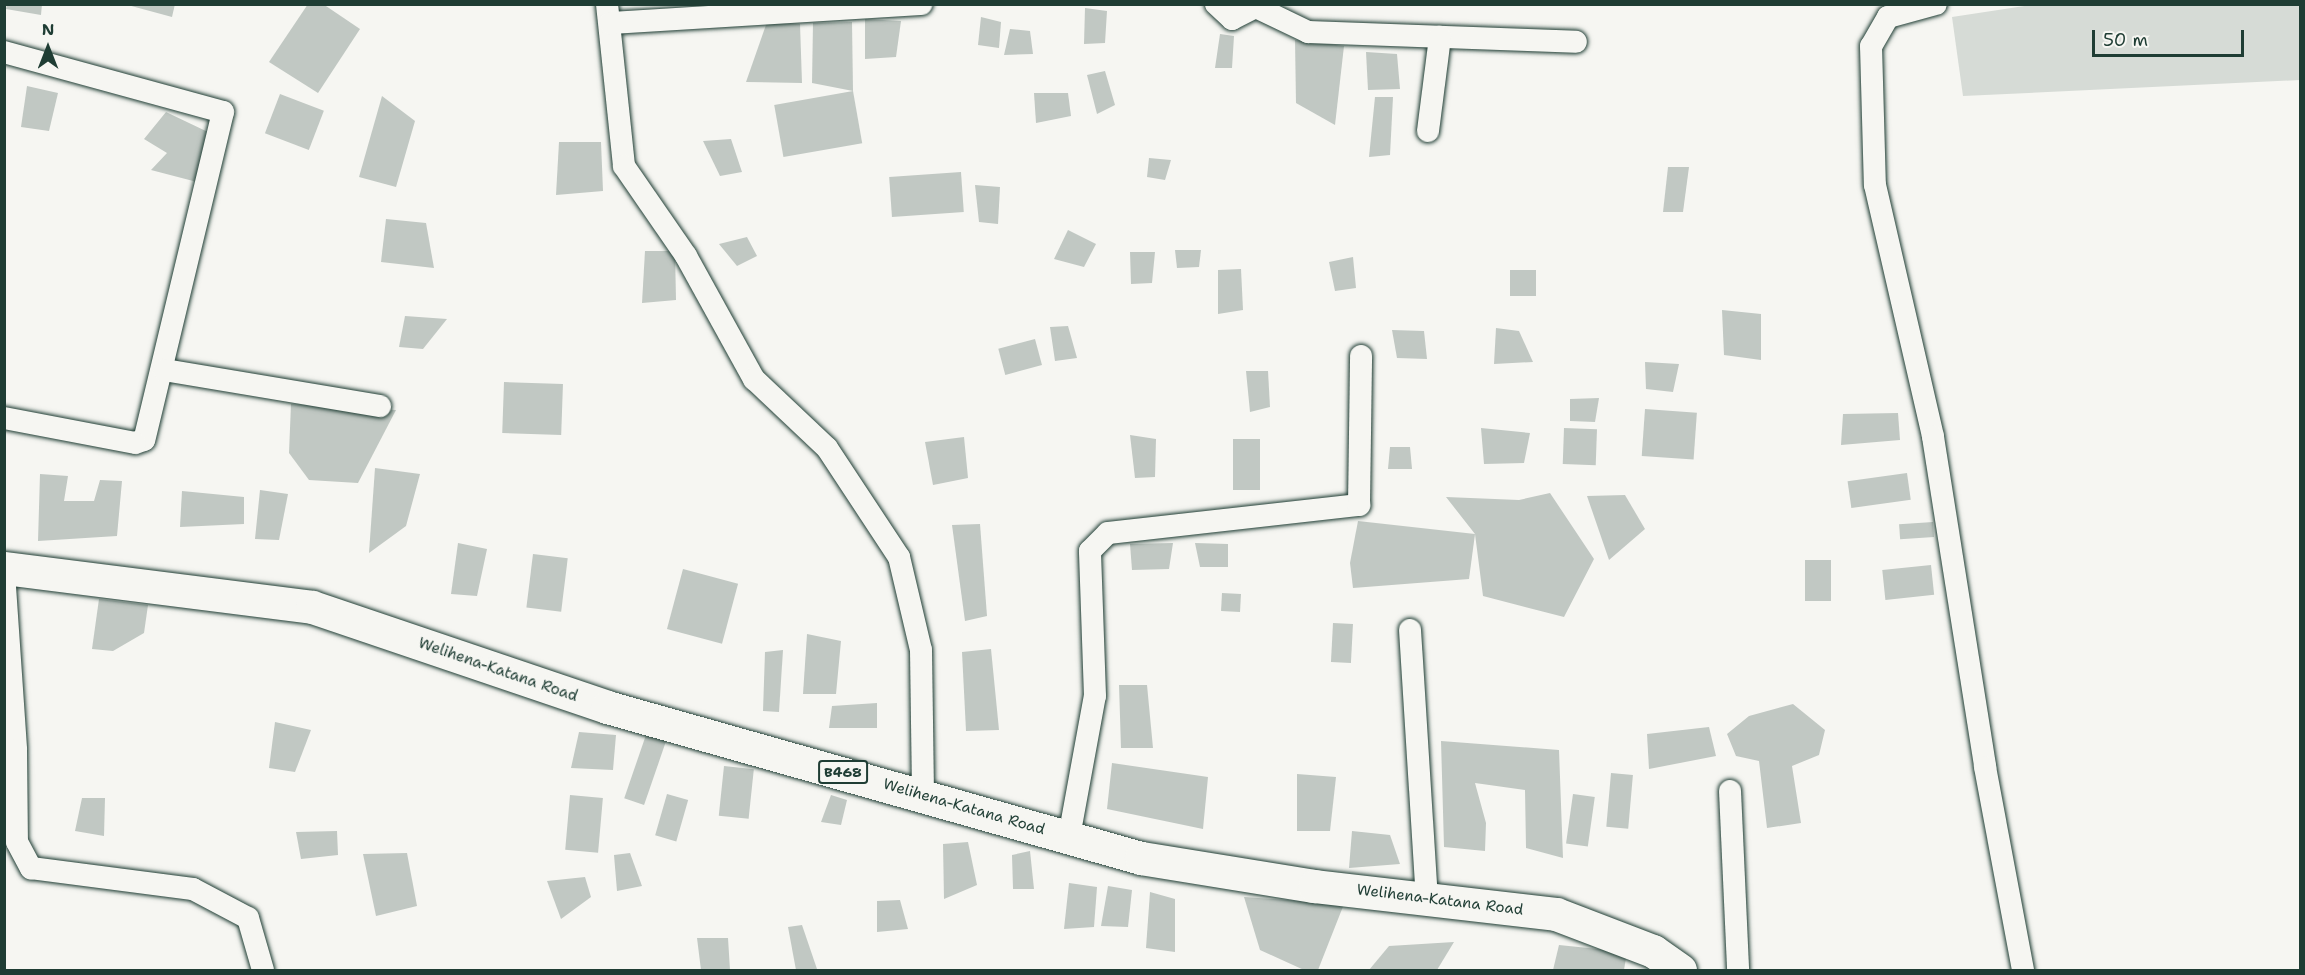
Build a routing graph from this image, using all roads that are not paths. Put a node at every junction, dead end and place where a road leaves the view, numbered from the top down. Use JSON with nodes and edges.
{"nodes":[{"id":1,"x":921,"y":4,"type":"edge"},
{"id":2,"x":1216,"y":4,"type":"edge"},
{"id":3,"x":1936,"y":4,"type":"edge"},
{"id":4,"x":608,"y":14,"type":"edge"},
{"id":5,"x":1440,"y":37,"type":"junction"},
{"id":6,"x":1576,"y":42,"type":"dead end"},
{"id":7,"x":4,"y":52,"type":"edge"},
{"id":8,"x":1428,"y":131,"type":"dead end"},
{"id":9,"x":1361,"y":356,"type":"dead end"},
{"id":10,"x":164,"y":370,"type":"junction"},
{"id":11,"x":380,"y":406,"type":"dead end"},
{"id":12,"x":4,"y":418,"type":"edge"},
{"id":13,"x":4,"y":570,"type":"edge"},
{"id":14,"x":1410,"y":630,"type":"dead end"},
{"id":15,"x":1730,"y":791,"type":"dead end"},
{"id":16,"x":923,"y":795,"type":"junction"},
{"id":17,"x":1069,"y":837,"type":"junction"},
{"id":18,"x":1427,"y":897,"type":"junction"},
{"id":19,"x":263,"y":970,"type":"edge"},
{"id":20,"x":1680,"y":970,"type":"edge"},
{"id":21,"x":1738,"y":970,"type":"edge"},
{"id":22,"x":2023,"y":970,"type":"edge"}],
"edges":[{"from":1,"to":4,"type":"street"},
{"from":2,"to":5,"type":"street"},
{"from":3,"to":22,"type":"street"},
{"from":4,"to":16,"type":"street"},
{"from":5,"to":6,"type":"street"},
{"from":5,"to":8,"type":"street"},
{"from":7,"to":10,"type":"street"},
{"from":9,"to":17,"type":"street"},
{"from":10,"to":11,"type":"street"},
{"from":10,"to":12,"type":"street"},
{"from":13,"to":16,"type":"main road","name":"Welihena-Katana Road","number":"B468"},
{"from":13,"to":19,"type":"street"},
{"from":14,"to":18,"type":"street"},
{"from":15,"to":21,"type":"street"},
{"from":16,"to":17,"type":"main road","name":"Welihena-Katana Road","number":"B468"},
{"from":17,"to":18,"type":"main road","name":"Welihena-Katana Road","number":"B468"},
{"from":18,"to":20,"type":"main road","name":"Welihena-Katana Road","number":"B468"}]}
